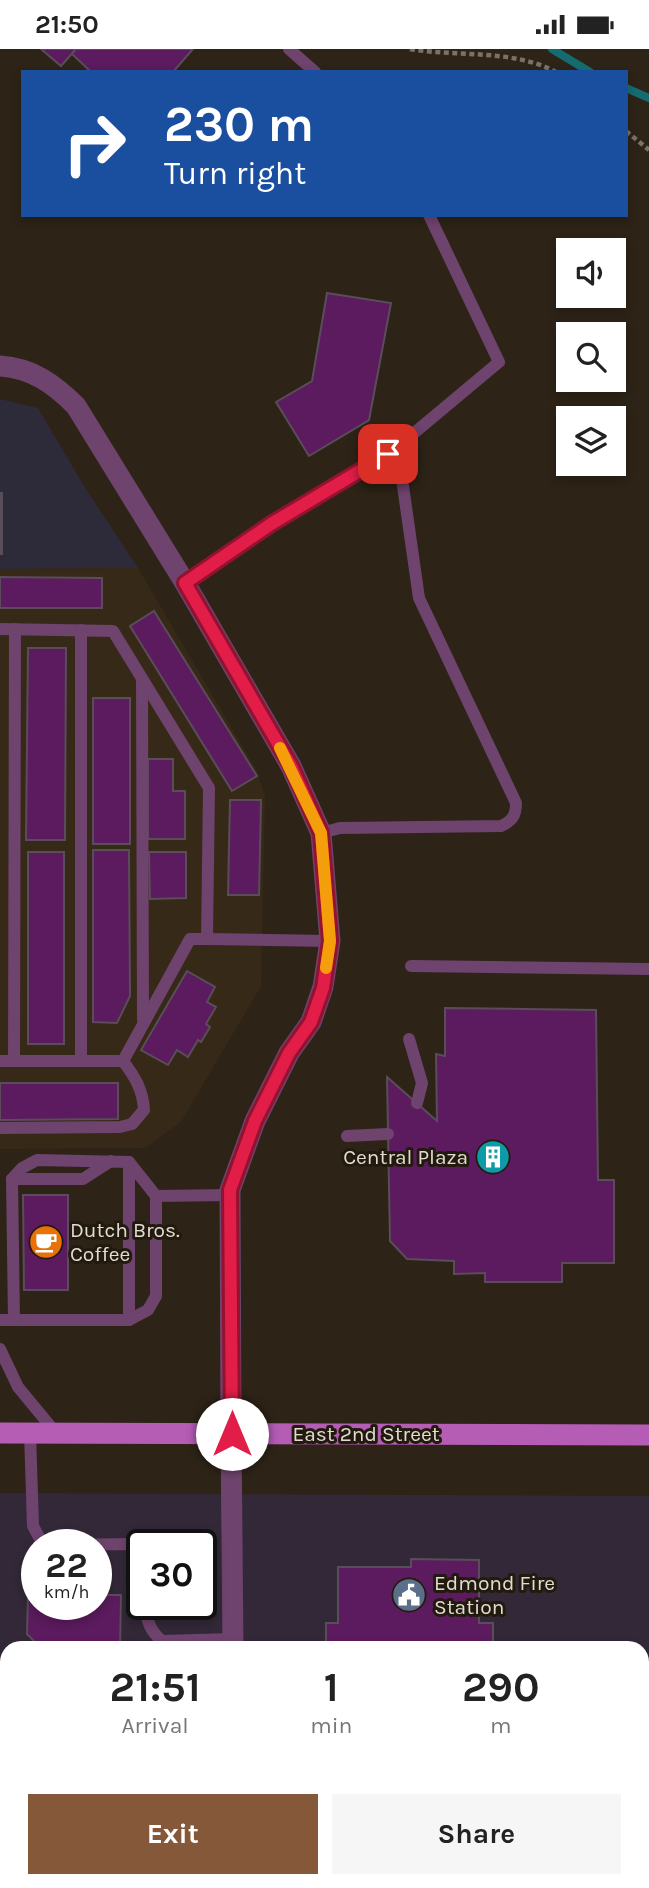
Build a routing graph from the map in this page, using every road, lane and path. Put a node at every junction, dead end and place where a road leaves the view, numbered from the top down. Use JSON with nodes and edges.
{"nodes":[{"id":1,"x":289,"y":49,"type":"edge"},
{"id":2,"x":410,"y":49,"type":"edge"},
{"id":3,"x":313,"y":70,"type":"edge"},
{"id":4,"x":553,"y":70,"type":"edge"},
{"id":5,"x":628,"y":133,"type":"edge"},
{"id":6,"x":649,"y":150,"type":"edge"},
{"id":7,"x":430,"y":217,"type":"edge"},
{"id":8,"x":0,"y":366,"type":"edge"},
{"id":9,"x":388,"y":454,"type":"junction"},
{"id":10,"x":185,"y":583,"type":"junction"},
{"id":11,"x":0,"y":629,"type":"edge"},
{"id":12,"x":15,"y":629,"type":"junction"},
{"id":13,"x":81,"y":630,"type":"junction"},
{"id":14,"x":142,"y":679,"type":"junction"},
{"id":15,"x":321,"y":833,"type":"junction"},
{"id":16,"x":207,"y":939,"type":"junction"},
{"id":17,"x":330,"y":941,"type":"junction"},
{"id":18,"x":411,"y":966,"type":"dead end"},
{"id":19,"x":649,"y":969,"type":"edge"},
{"id":20,"x":143,"y":1024,"type":"junction"},
{"id":21,"x":409,"y":1039,"type":"dead end"},
{"id":22,"x":0,"y":1061,"type":"edge"},
{"id":23,"x":14,"y":1061,"type":"junction"},
{"id":24,"x":81,"y":1061,"type":"junction"},
{"id":25,"x":123,"y":1061,"type":"junction"},
{"id":26,"x":416,"y":1103,"type":"dead end"},
{"id":27,"x":0,"y":1128,"type":"edge"},
{"id":28,"x":388,"y":1133,"type":"dead end"},
{"id":29,"x":347,"y":1136,"type":"dead end"},
{"id":30,"x":111,"y":1161,"type":"junction"},
{"id":31,"x":129,"y":1162,"type":"junction"},
{"id":32,"x":12,"y":1179,"type":"junction"},
{"id":33,"x":230,"y":1195,"type":"junction"},
{"id":34,"x":156,"y":1196,"type":"junction"},
{"id":35,"x":0,"y":1320,"type":"edge"},
{"id":36,"x":14,"y":1320,"type":"junction"},
{"id":37,"x":129,"y":1320,"type":"junction"},
{"id":38,"x":0,"y":1349,"type":"edge"},
{"id":39,"x":0,"y":1433,"type":"edge"},
{"id":40,"x":30,"y":1433,"type":"junction"},
{"id":41,"x":56,"y":1433,"type":"junction"},
{"id":42,"x":232,"y":1434,"type":"junction"},
{"id":43,"x":649,"y":1435,"type":"edge"},
{"id":44,"x":126,"y":1544,"type":"edge"},
{"id":45,"x":146,"y":1620,"type":"edge"},
{"id":46,"x":162,"y":1641,"type":"edge"},
{"id":47,"x":233,"y":1641,"type":"edge"}],
"edges":[{"from":1,"to":3,"type":"lane"},
{"from":2,"to":4,"type":"path"},
{"from":5,"to":6,"type":"path"},
{"from":7,"to":9,"type":"lane"},
{"from":8,"to":10,"type":"street"},
{"from":9,"to":10,"type":"lane"},
{"from":9,"to":15,"type":"lane"},
{"from":10,"to":15,"type":"street"},
{"from":11,"to":12,"type":"lane"},
{"from":12,"to":13,"type":"lane"},
{"from":12,"to":23,"type":"lane"},
{"from":13,"to":14,"type":"lane"},
{"from":13,"to":24,"type":"lane"},
{"from":14,"to":16,"type":"lane"},
{"from":14,"to":20,"type":"lane"},
{"from":15,"to":17,"type":"street"},
{"from":16,"to":17,"type":"lane"},
{"from":16,"to":20,"type":"lane"},
{"from":17,"to":33,"type":"street"},
{"from":18,"to":19,"type":"lane"},
{"from":20,"to":25,"type":"lane"},
{"from":21,"to":26,"type":"lane"},
{"from":22,"to":23,"type":"lane"},
{"from":23,"to":24,"type":"lane"},
{"from":24,"to":25,"type":"lane"},
{"from":25,"to":27,"type":"lane"},
{"from":28,"to":29,"type":"lane"},
{"from":30,"to":31,"type":"lane"},
{"from":30,"to":32,"type":"lane"},
{"from":30,"to":32,"type":"lane"},
{"from":31,"to":34,"type":"lane"},
{"from":31,"to":37,"type":"lane"},
{"from":32,"to":36,"type":"lane"},
{"from":33,"to":34,"type":"lane"},
{"from":33,"to":42,"type":"street"},
{"from":34,"to":37,"type":"lane"},
{"from":35,"to":36,"type":"lane"},
{"from":36,"to":37,"type":"lane"},
{"from":38,"to":41,"type":"lane"},
{"from":39,"to":40,"type":"main road","name":"East 2nd Street"},
{"from":40,"to":41,"type":"main road","name":"East 2nd Street"},
{"from":40,"to":44,"type":"lane"},
{"from":41,"to":42,"type":"main road","name":"East 2nd Street"},
{"from":42,"to":43,"type":"main road","name":"East 2nd Street"},
{"from":42,"to":47,"type":"street"},
{"from":45,"to":46,"type":"lane"}]}
